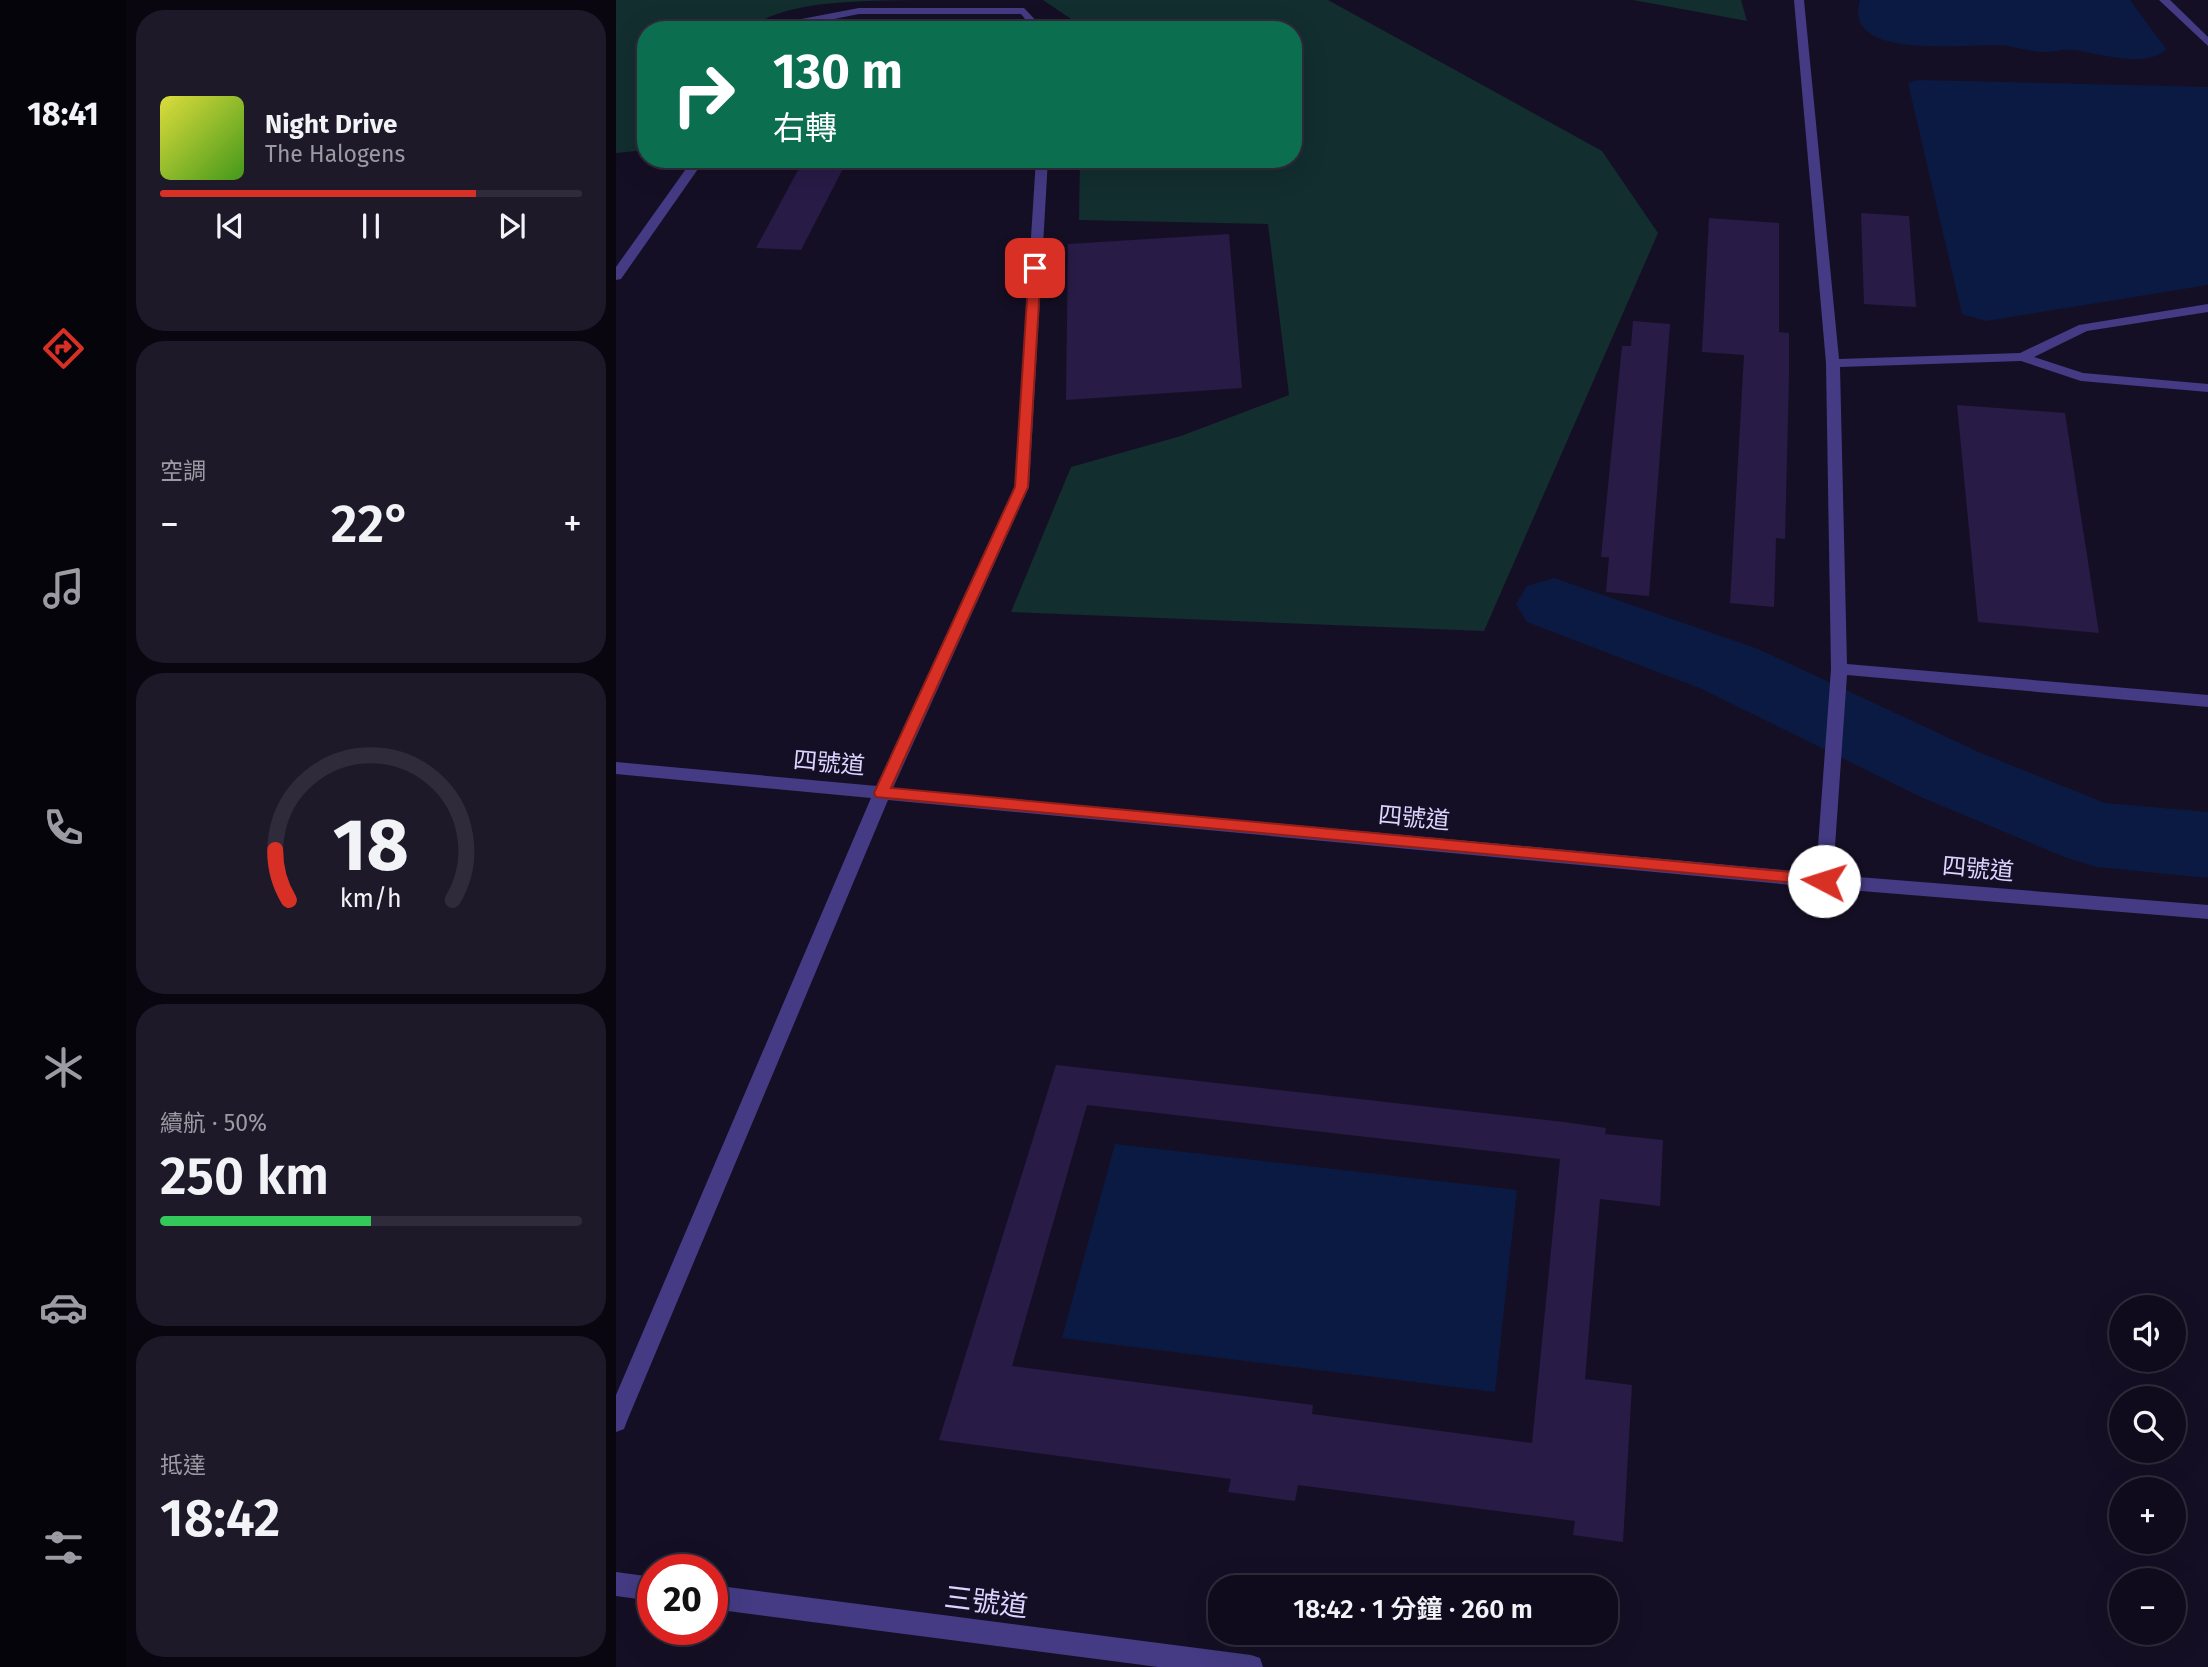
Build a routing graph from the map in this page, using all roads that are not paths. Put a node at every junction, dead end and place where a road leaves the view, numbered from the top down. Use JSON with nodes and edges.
{"nodes":[{"id":1,"x":1799,"y":0,"type":"edge"},
{"id":2,"x":2164,"y":0,"type":"edge"},
{"id":3,"x":806,"y":21,"type":"edge"},
{"id":4,"x":1032,"y":21,"type":"edge"},
{"id":5,"x":2208,"y":43,"type":"edge"},
{"id":6,"x":693,"y":168,"type":"edge"},
{"id":7,"x":1041,"y":168,"type":"edge"},
{"id":8,"x":616,"y":276,"type":"edge"},
{"id":9,"x":2208,"y":308,"type":"edge"},
{"id":10,"x":2022,"y":356,"type":"junction"},
{"id":11,"x":1833,"y":362,"type":"junction"},
{"id":12,"x":2208,"y":388,"type":"edge"},
{"id":13,"x":1839,"y":669,"type":"junction"},
{"id":14,"x":2208,"y":701,"type":"edge"},
{"id":15,"x":616,"y":768,"type":"edge"},
{"id":16,"x":881,"y":793,"type":"junction"},
{"id":17,"x":1824,"y":881,"type":"junction"},
{"id":18,"x":2208,"y":912,"type":"edge"},
{"id":19,"x":616,"y":1421,"type":"edge"},
{"id":20,"x":616,"y":1584,"type":"edge"},
{"id":21,"x":637,"y":1587,"type":"edge"},
{"id":22,"x":728,"y":1599,"type":"edge"},
{"id":23,"x":1251,"y":1667,"type":"edge"}],
"edges":[{"from":1,"to":11,"type":"lane"},
{"from":2,"to":5,"type":"lane"},
{"from":3,"to":4,"type":"lane"},
{"from":6,"to":8,"type":"lane"},
{"from":7,"to":16,"type":"lane"},
{"from":9,"to":10,"type":"lane"},
{"from":10,"to":11,"type":"lane"},
{"from":10,"to":12,"type":"lane"},
{"from":11,"to":13,"type":"lane"},
{"from":13,"to":14,"type":"lane"},
{"from":13,"to":17,"type":"lane"},
{"from":15,"to":16,"type":"lane","name":"四號道"},
{"from":16,"to":17,"type":"lane","name":"四號道"},
{"from":16,"to":19,"type":"lane"},
{"from":17,"to":18,"type":"lane","name":"四號道"},
{"from":20,"to":21,"type":"lane"},
{"from":22,"to":23,"type":"lane","name":"三號道"}]}
